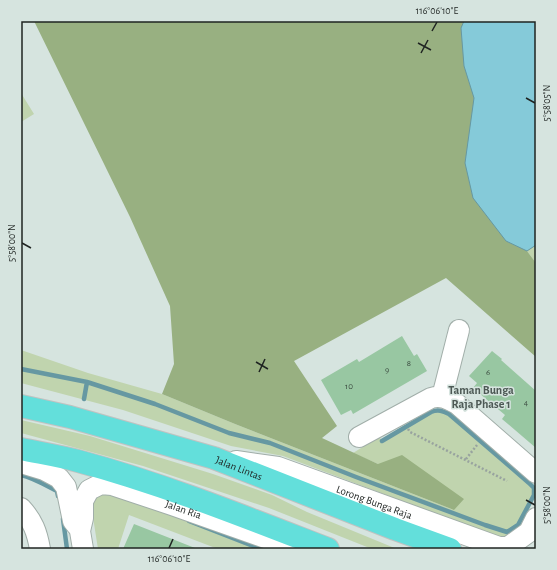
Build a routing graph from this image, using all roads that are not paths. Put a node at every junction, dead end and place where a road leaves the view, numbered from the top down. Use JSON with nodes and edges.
{"nodes":[{"id":1,"x":459,"y":330,"type":"dead end"},
{"id":2,"x":442,"y":397,"type":"junction"},
{"id":3,"x":21,"y":406,"type":"edge"},
{"id":4,"x":359,"y":437,"type":"dead end"},
{"id":5,"x":21,"y":449,"type":"edge"},
{"id":6,"x":214,"y":458,"type":"junction"},
{"id":7,"x":21,"y":464,"type":"edge"},
{"id":8,"x":536,"y":473,"type":"edge"},
{"id":9,"x":21,"y":508,"type":"edge"},
{"id":10,"x":394,"y":529,"type":"junction"},
{"id":11,"x":533,"y":533,"type":"edge"},
{"id":12,"x":81,"y":540,"type":"edge"},
{"id":13,"x":324,"y":548,"type":"edge"},
{"id":14,"x":40,"y":549,"type":"edge"},
{"id":15,"x":414,"y":549,"type":"edge"},
{"id":16,"x":450,"y":549,"type":"edge"}],
"edges":[{"from":1,"to":2,"type":"street"},
{"from":2,"to":4,"type":"street"},
{"from":2,"to":8,"type":"street"},
{"from":3,"to":6,"type":"highway","name":"Jalan Lintas"},
{"from":5,"to":13,"type":"highway"},
{"from":6,"to":10,"type":"highway","name":"Jalan Lintas"},
{"from":6,"to":11,"type":"street","name":"Lorong Bunga Raja"},
{"from":7,"to":12,"type":"street","name":"Jalan Ria"},
{"from":9,"to":14,"type":"street"},
{"from":10,"to":15,"type":"highway"},
{"from":10,"to":16,"type":"highway","name":"Jalan Lintas"},
{"from":12,"to":13,"type":"street","name":"Jalan Ria"}]}
